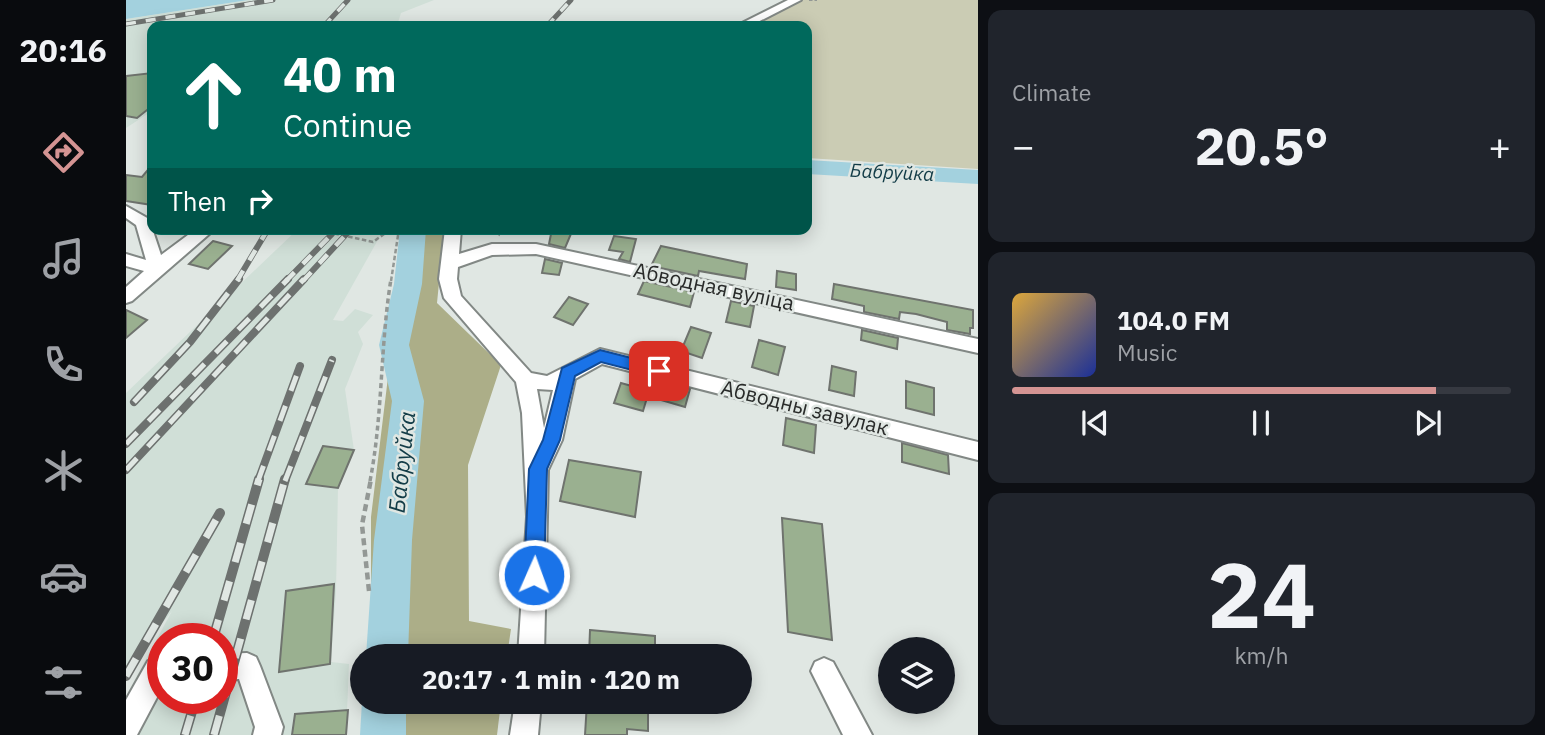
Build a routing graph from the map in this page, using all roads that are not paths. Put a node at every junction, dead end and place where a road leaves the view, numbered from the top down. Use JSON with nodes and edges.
{"nodes":[{"id":1,"x":796,"y":0,"type":"edge"},
{"id":2,"x":752,"y":21,"type":"edge"},
{"id":3,"x":126,"y":211,"type":"edge"},
{"id":4,"x":200,"y":235,"type":"edge"},
{"id":5,"x":453,"y":235,"type":"edge"},
{"id":6,"x":126,"y":260,"type":"edge"},
{"id":7,"x":452,"y":263,"type":"junction"},
{"id":8,"x":157,"y":269,"type":"junction"},
{"id":9,"x":126,"y":297,"type":"edge"},
{"id":10,"x":978,"y":346,"type":"edge"},
{"id":11,"x":567,"y":372,"type":"junction"},
{"id":12,"x":525,"y":379,"type":"junction"},
{"id":13,"x":978,"y":451,"type":"edge"},
{"id":14,"x":538,"y":469,"type":"junction"},
{"id":15,"x":531,"y":644,"type":"edge"},
{"id":16,"x":238,"y":666,"type":"edge"},
{"id":17,"x":824,"y":671,"type":"dead end"},
{"id":18,"x":147,"y":689,"type":"edge"},
{"id":19,"x":527,"y":714,"type":"edge"},
{"id":20,"x":126,"y":728,"type":"edge"},
{"id":21,"x":267,"y":735,"type":"edge"},
{"id":22,"x":524,"y":735,"type":"edge"},
{"id":23,"x":858,"y":735,"type":"edge"}],
"edges":[{"from":1,"to":2,"type":"street"},
{"from":3,"to":8,"type":"street"},
{"from":4,"to":8,"type":"street"},
{"from":5,"to":7,"type":"street"},
{"from":6,"to":8,"type":"street"},
{"from":7,"to":10,"type":"street","name":"Абводная вуліца"},
{"from":7,"to":12,"type":"street"},
{"from":8,"to":9,"type":"street"},
{"from":11,"to":12,"type":"street","name":"Абводны завулак"},
{"from":11,"to":13,"type":"street","name":"Абводны завулак"},
{"from":11,"to":14,"type":"street"},
{"from":12,"to":14,"type":"street"},
{"from":14,"to":15,"type":"street"},
{"from":16,"to":21,"type":"street"},
{"from":17,"to":23,"type":"street"},
{"from":18,"to":20,"type":"street"},
{"from":19,"to":22,"type":"street"}]}
